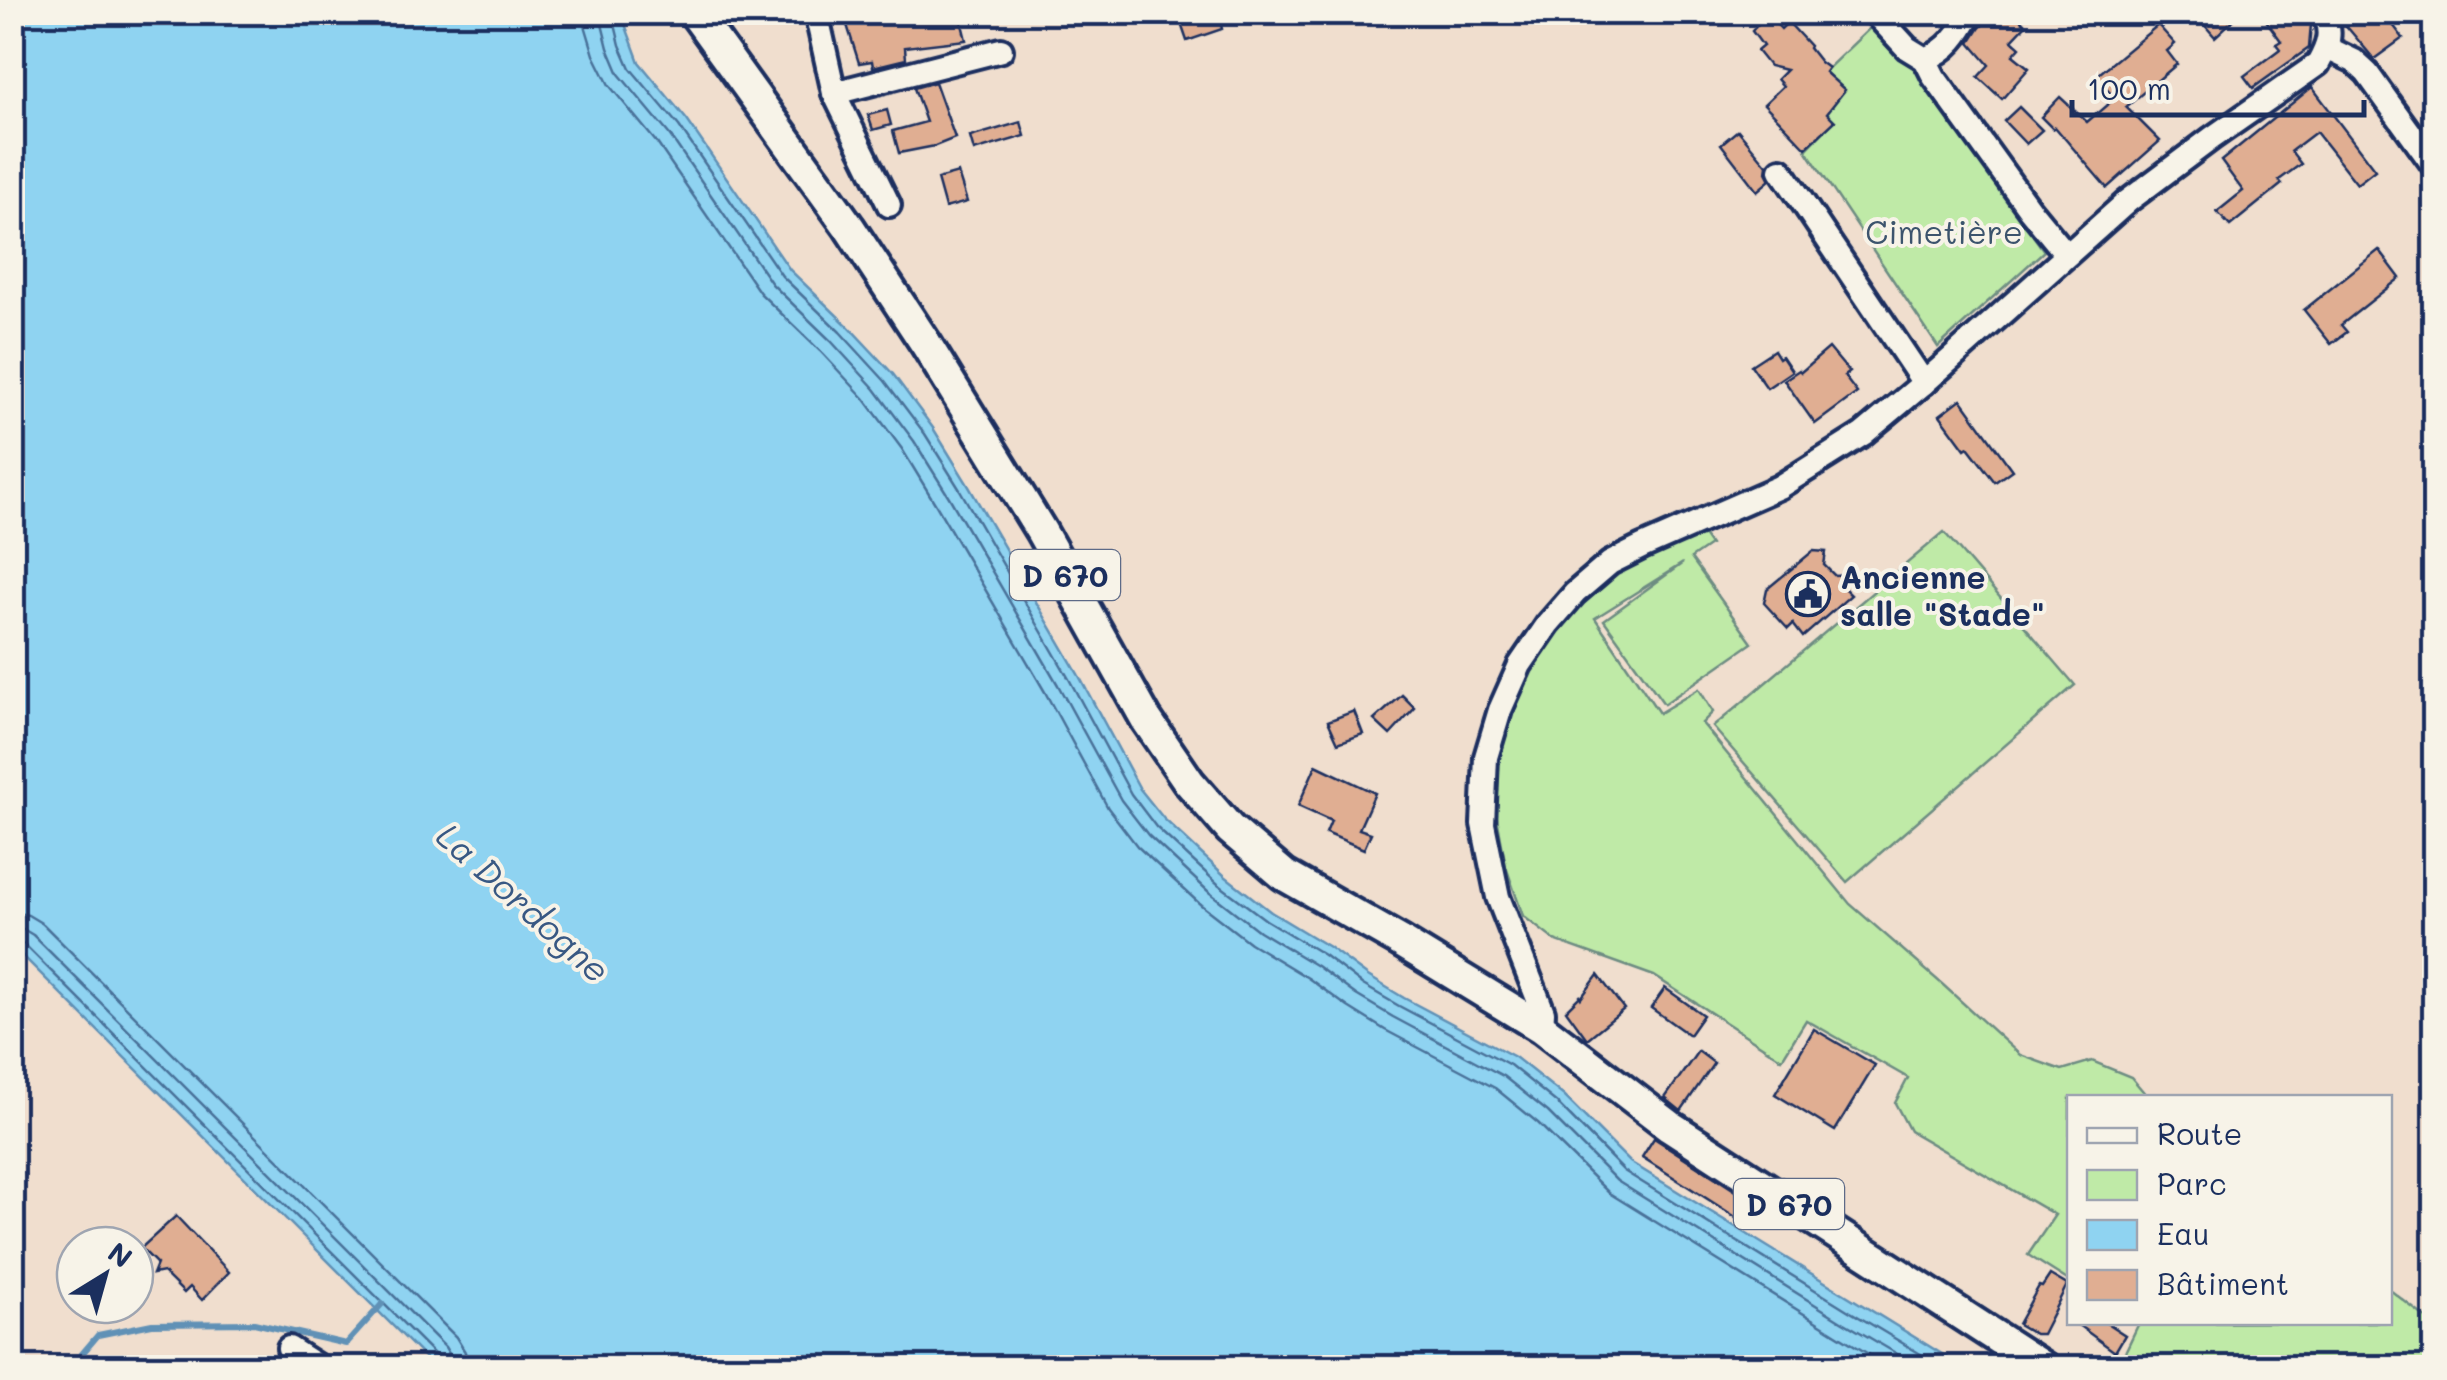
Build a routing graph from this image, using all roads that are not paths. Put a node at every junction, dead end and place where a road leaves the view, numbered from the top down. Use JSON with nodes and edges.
{"nodes":[{"id":1,"x":816,"y":12,"type":"edge"},
{"id":2,"x":1874,"y":12,"type":"edge"},
{"id":3,"x":1972,"y":12,"type":"edge"},
{"id":4,"x":2322,"y":12,"type":"edge"},
{"id":5,"x":709,"y":17,"type":"edge"},
{"id":6,"x":2327,"y":48,"type":"junction"},
{"id":7,"x":1002,"y":50,"type":"dead end"},
{"id":8,"x":1925,"y":59,"type":"junction"},
{"id":9,"x":834,"y":93,"type":"junction"},
{"id":10,"x":2434,"y":166,"type":"edge"},
{"id":11,"x":1781,"y":170,"type":"dead end"},
{"id":12,"x":890,"y":205,"type":"dead end"},
{"id":13,"x":2067,"y":255,"type":"junction"},
{"id":14,"x":1924,"y":383,"type":"junction"},
{"id":15,"x":1542,"y":1028,"type":"junction"},
{"id":16,"x":289,"y":1348,"type":"dead end"},
{"id":17,"x":320,"y":1368,"type":"edge"},
{"id":18,"x":2044,"y":1368,"type":"edge"}],
"edges":[{"from":1,"to":9,"type":"street"},
{"from":2,"to":8,"type":"street"},
{"from":3,"to":8,"type":"street"},
{"from":4,"to":6,"type":"street"},
{"from":5,"to":15,"type":"main road","number":"D 670"},
{"from":6,"to":10,"type":"street"},
{"from":6,"to":13,"type":"street"},
{"from":7,"to":9,"type":"street"},
{"from":8,"to":13,"type":"street"},
{"from":9,"to":12,"type":"street"},
{"from":11,"to":14,"type":"street"},
{"from":13,"to":14,"type":"street"},
{"from":14,"to":15,"type":"street"},
{"from":15,"to":18,"type":"main road","number":"D 670"},
{"from":16,"to":17,"type":"street"}]}
